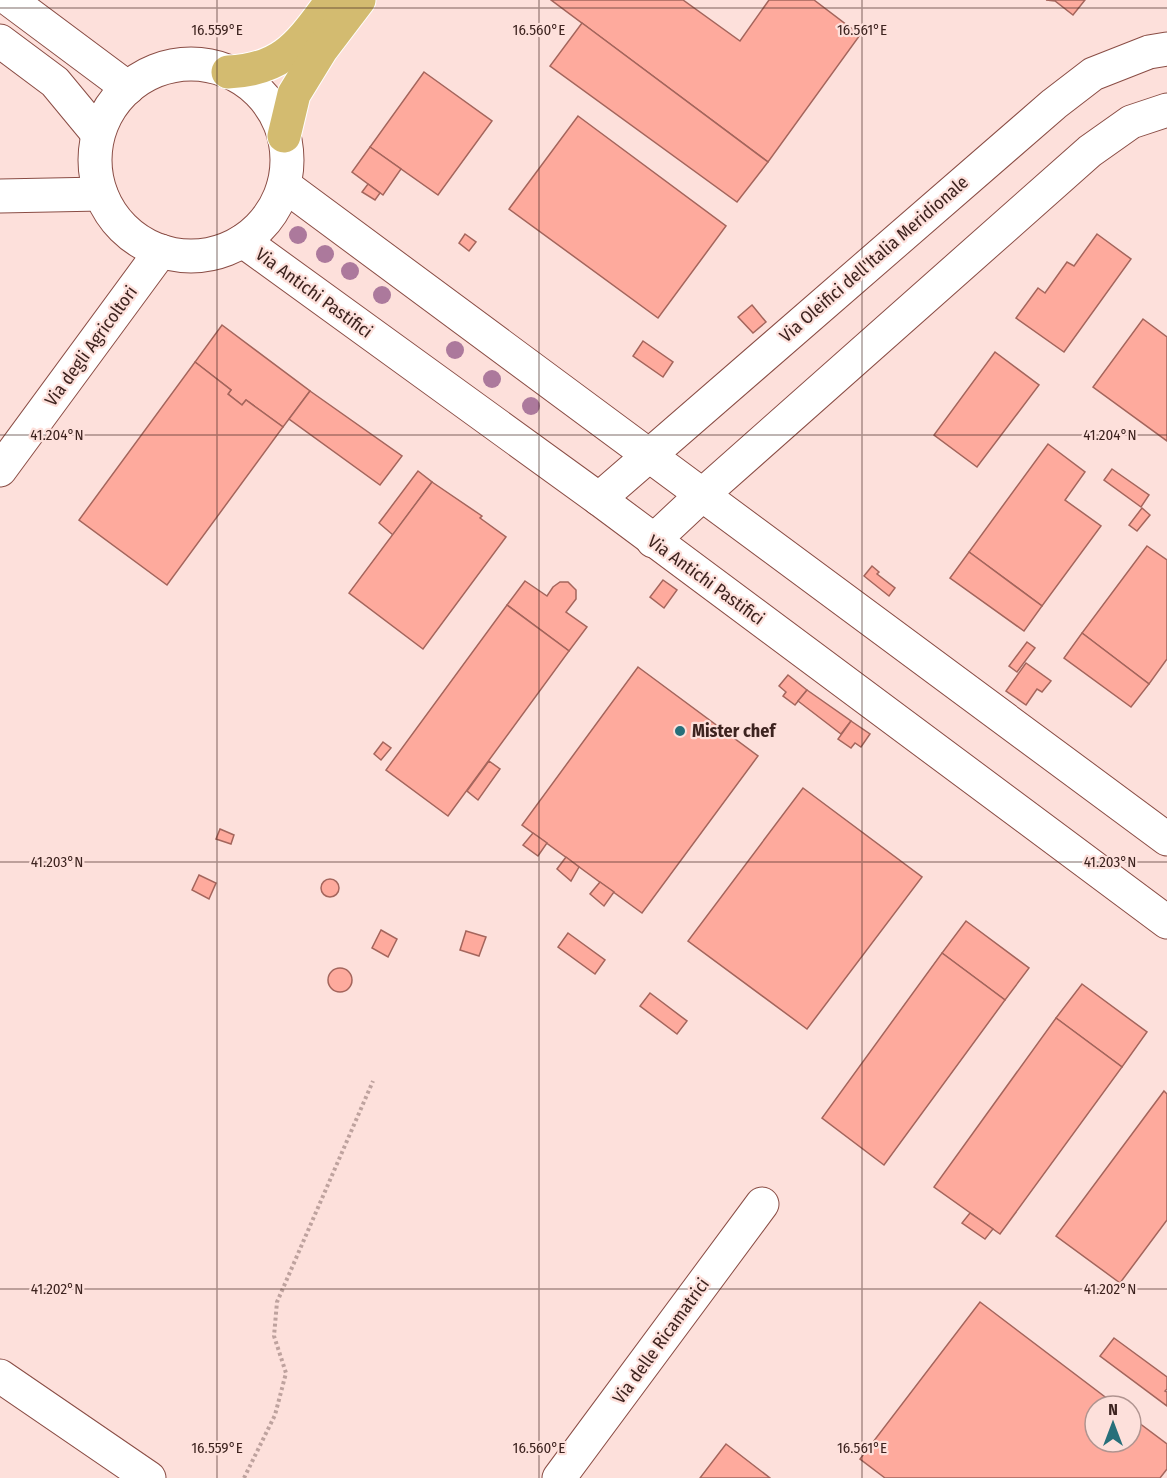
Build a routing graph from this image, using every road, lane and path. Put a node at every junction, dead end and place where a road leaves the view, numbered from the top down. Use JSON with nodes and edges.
{"nodes":[{"id":1,"x":10,"y":0,"type":"edge"},
{"id":2,"x":358,"y":0,"type":"edge"},
{"id":3,"x":316,"y":23,"type":"edge"},
{"id":4,"x":0,"y":40,"type":"edge"},
{"id":5,"x":1167,"y":49,"type":"edge"},
{"id":6,"x":228,"y":72,"type":"junction"},
{"id":7,"x":128,"y":88,"type":"junction"},
{"id":8,"x":1167,"y":110,"type":"edge"},
{"id":9,"x":98,"y":134,"type":"junction"},
{"id":10,"x":284,"y":136,"type":"junction"},
{"id":11,"x":284,"y":185,"type":"junction"},
{"id":12,"x":101,"y":194,"type":"junction"},
{"id":13,"x":0,"y":196,"type":"edge"},
{"id":14,"x":243,"y":241,"type":"junction"},
{"id":15,"x":160,"y":251,"type":"junction"},
{"id":16,"x":648,"y":455,"type":"junction"},
{"id":17,"x":0,"y":470,"type":"edge"},
{"id":18,"x":702,"y":495,"type":"junction"},
{"id":19,"x":599,"y":500,"type":"junction"},
{"id":20,"x":653,"y":541,"type":"junction"},
{"id":21,"x":1167,"y":839,"type":"edge"},
{"id":22,"x":1167,"y":922,"type":"edge"},
{"id":23,"x":373,"y":1081,"type":"dead end"},
{"id":24,"x":762,"y":1204,"type":"dead end"},
{"id":25,"x":0,"y":1376,"type":"edge"},
{"id":26,"x":149,"y":1478,"type":"edge"},
{"id":27,"x":244,"y":1478,"type":"edge"},
{"id":28,"x":559,"y":1478,"type":"edge"}],
"edges":[{"from":1,"to":7,"type":"street"},
{"from":2,"to":3,"type":"main road"},
{"from":3,"to":6,"type":"main road"},
{"from":3,"to":10,"type":"main road"},
{"from":4,"to":9,"type":"street"},
{"from":5,"to":16,"type":"street","name":"Via Oleifici dell'Italia Meridionale"},
{"from":6,"to":7,"type":"street"},
{"from":6,"to":10,"type":"street"},
{"from":7,"to":9,"type":"street"},
{"from":8,"to":18,"type":"street"},
{"from":9,"to":12,"type":"street"},
{"from":10,"to":11,"type":"street"},
{"from":11,"to":14,"type":"street"},
{"from":11,"to":16,"type":"street"},
{"from":12,"to":13,"type":"street"},
{"from":12,"to":15,"type":"street"},
{"from":14,"to":15,"type":"street"},
{"from":14,"to":19,"type":"street","name":"Via Antichi Pastifici"},
{"from":15,"to":17,"type":"street","name":"Via degli Agricoltori"},
{"from":16,"to":18,"type":"street"},
{"from":16,"to":19,"type":"street","name":"Via Oleifici dell'Italia Meridionale"},
{"from":18,"to":20,"type":"street"},
{"from":18,"to":21,"type":"street"},
{"from":19,"to":20,"type":"street","name":"Via Antichi Pastifici"},
{"from":20,"to":22,"type":"street","name":"Via Antichi Pastifici"},
{"from":23,"to":27,"type":"path"},
{"from":24,"to":28,"type":"street","name":"Via delle Ricamatrici"},
{"from":25,"to":26,"type":"street"}]}
